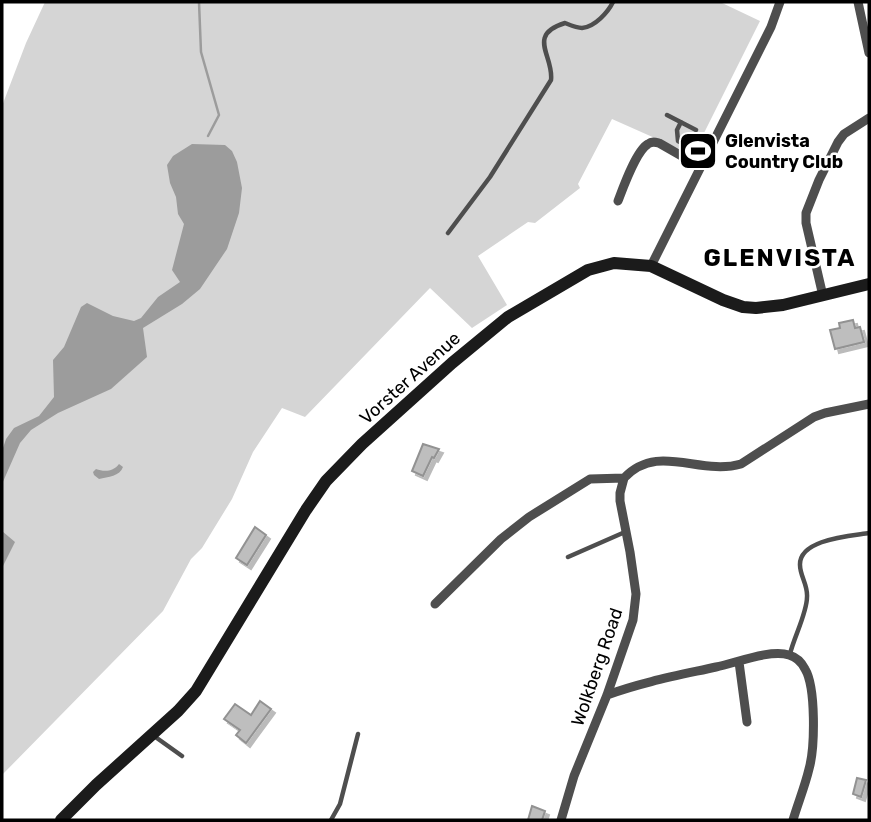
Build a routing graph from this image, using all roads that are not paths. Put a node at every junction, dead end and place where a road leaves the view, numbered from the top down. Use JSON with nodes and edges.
{"nodes":[{"id":1,"x":613,"y":2,"type":"edge"},
{"id":2,"x":780,"y":2,"type":"edge"},
{"id":3,"x":858,"y":2,"type":"edge"},
{"id":4,"x":869,"y":54,"type":"edge"},
{"id":5,"x":667,"y":115,"type":"dead end"},
{"id":6,"x":869,"y":118,"type":"edge"},
{"id":7,"x":681,"y":122,"type":"junction"},
{"id":8,"x":696,"y":130,"type":"dead end"},
{"id":9,"x":705,"y":156,"type":"junction"},
{"id":10,"x":701,"y":167,"type":"junction"},
{"id":11,"x":618,"y":201,"type":"dead end"},
{"id":12,"x":448,"y":233,"type":"dead end"},
{"id":13,"x":651,"y":266,"type":"junction"},
{"id":14,"x":869,"y":284,"type":"edge"},
{"id":15,"x":823,"y":296,"type":"junction"},
{"id":16,"x":869,"y":404,"type":"edge"},
{"id":17,"x":624,"y":478,"type":"junction"},
{"id":18,"x":626,"y":532,"type":"junction"},
{"id":19,"x":869,"y":533,"type":"edge"},
{"id":20,"x":568,"y":556,"type":"dead end"},
{"id":21,"x":435,"y":604,"type":"dead end"},
{"id":22,"x":790,"y":655,"type":"junction"},
{"id":23,"x":738,"y":662,"type":"junction"},
{"id":24,"x":612,"y":682,"type":"junction"},
{"id":25,"x":630,"y":687,"type":"junction"},
{"id":26,"x":607,"y":695,"type":"junction"},
{"id":27,"x":747,"y":722,"type":"dead end"},
{"id":28,"x":358,"y":734,"type":"dead end"},
{"id":29,"x":152,"y":735,"type":"junction"},
{"id":30,"x":181,"y":756,"type":"dead end"},
{"id":31,"x":61,"y":820,"type":"edge"},
{"id":32,"x":331,"y":820,"type":"edge"},
{"id":33,"x":561,"y":820,"type":"edge"},
{"id":34,"x":793,"y":820,"type":"edge"}],
"edges":[{"from":1,"to":12,"type":"lane"},
{"from":2,"to":9,"type":"street"},
{"from":3,"to":4,"type":"street"},
{"from":5,"to":7,"type":"lane"},
{"from":6,"to":15,"type":"street"},
{"from":7,"to":8,"type":"lane"},
{"from":7,"to":9,"type":"lane"},
{"from":9,"to":10,"type":"street"},
{"from":10,"to":11,"type":"street"},
{"from":10,"to":13,"type":"street"},
{"from":13,"to":15,"type":"main road"},
{"from":13,"to":29,"type":"main road","name":"Vorster Avenue"},
{"from":14,"to":15,"type":"main road"},
{"from":16,"to":17,"type":"street"},
{"from":17,"to":18,"type":"street","name":"Wolkberg Road"},
{"from":17,"to":21,"type":"street"},
{"from":18,"to":20,"type":"lane"},
{"from":18,"to":24,"type":"street","name":"Wolkberg Road"},
{"from":19,"to":22,"type":"lane"},
{"from":22,"to":23,"type":"street"},
{"from":22,"to":34,"type":"street"},
{"from":23,"to":25,"type":"street"},
{"from":23,"to":27,"type":"street"},
{"from":24,"to":25,"type":"street"},
{"from":24,"to":26,"type":"street","name":"Wolkberg Road"},
{"from":25,"to":26,"type":"street"},
{"from":26,"to":33,"type":"street","name":"Wolkberg Road"},
{"from":28,"to":32,"type":"lane"},
{"from":29,"to":30,"type":"lane"},
{"from":29,"to":31,"type":"main road","name":"Vorster Avenue"}]}
